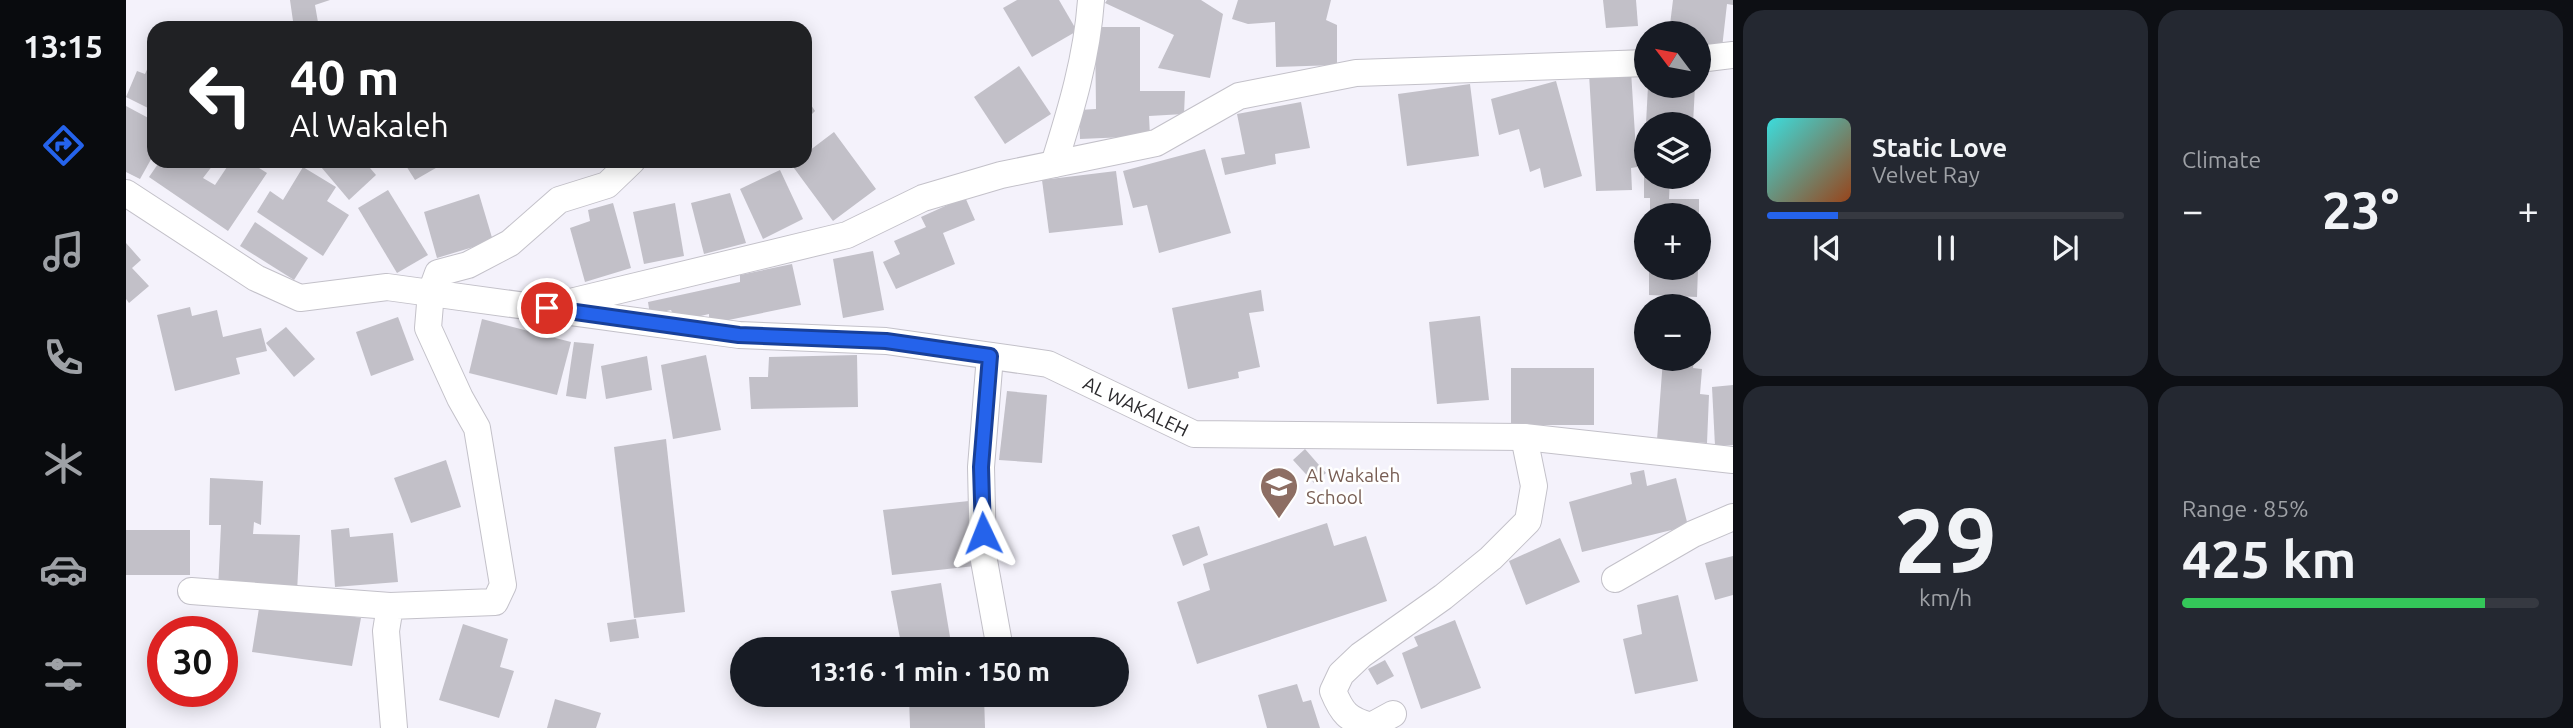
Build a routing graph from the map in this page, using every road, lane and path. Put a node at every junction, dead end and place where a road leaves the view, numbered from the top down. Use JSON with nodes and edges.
{"nodes":[{"id":1,"x":1091,"y":0,"type":"edge"},
{"id":2,"x":1733,"y":55,"type":"edge"},
{"id":3,"x":1712,"y":57,"type":"edge"},
{"id":4,"x":1634,"y":63,"type":"edge"},
{"id":5,"x":1054,"y":164,"type":"junction"},
{"id":6,"x":625,"y":168,"type":"edge"},
{"id":7,"x":126,"y":193,"type":"edge"},
{"id":8,"x":431,"y":292,"type":"junction"},
{"id":9,"x":547,"y":308,"type":"junction"},
{"id":10,"x":990,"y":356,"type":"junction"},
{"id":11,"x":1524,"y":437,"type":"junction"},
{"id":12,"x":1733,"y":460,"type":"edge"},
{"id":13,"x":1733,"y":517,"type":"edge"},
{"id":14,"x":1615,"y":579,"type":"dead end"},
{"id":15,"x":191,"y":591,"type":"dead end"},
{"id":16,"x":390,"y":606,"type":"junction"},
{"id":17,"x":998,"y":637,"type":"edge"},
{"id":18,"x":1393,"y":714,"type":"dead end"},
{"id":19,"x":394,"y":728,"type":"edge"}],
"edges":[{"from":1,"to":5,"type":"street"},
{"from":2,"to":3,"type":"street"},
{"from":4,"to":5,"type":"street"},
{"from":5,"to":9,"type":"street"},
{"from":6,"to":8,"type":"street"},
{"from":7,"to":8,"type":"street","name":"AL WAKALEH"},
{"from":8,"to":9,"type":"street","name":"AL WAKALEH"},
{"from":8,"to":16,"type":"street"},
{"from":9,"to":10,"type":"street","name":"AL WAKALEH"},
{"from":10,"to":11,"type":"street","name":"AL WAKALEH"},
{"from":10,"to":17,"type":"street"},
{"from":11,"to":12,"type":"street","name":"AL WAKALEH"},
{"from":11,"to":18,"type":"street"},
{"from":13,"to":14,"type":"street"},
{"from":15,"to":16,"type":"street"},
{"from":16,"to":19,"type":"street"}]}
